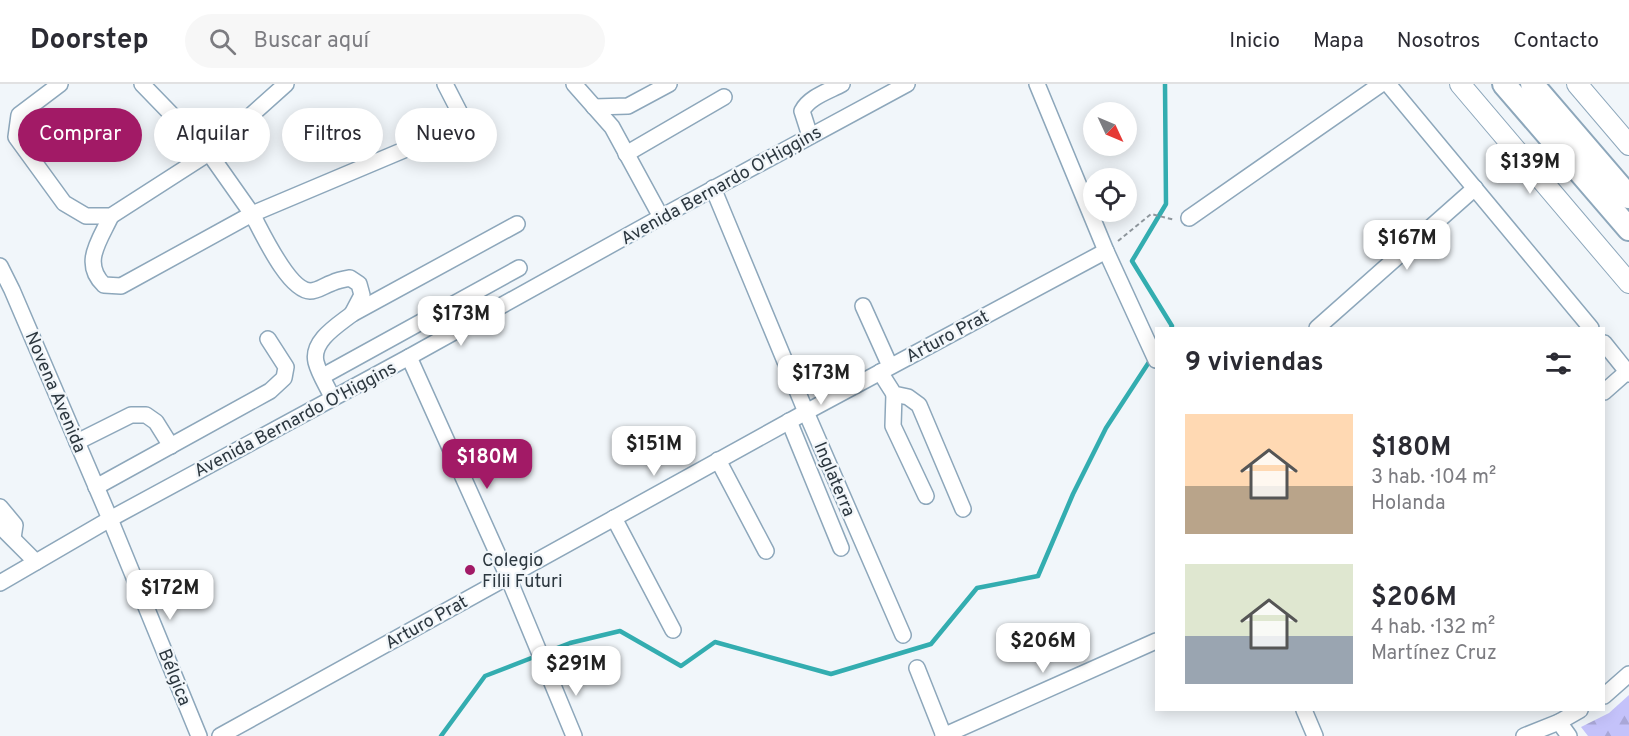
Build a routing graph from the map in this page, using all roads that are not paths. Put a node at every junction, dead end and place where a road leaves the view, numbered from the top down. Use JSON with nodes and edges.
{"nodes":[{"id":1,"x":60,"y":84,"type":"edge"},
{"id":2,"x":142,"y":84,"type":"edge"},
{"id":3,"x":286,"y":84,"type":"edge"},
{"id":4,"x":446,"y":84,"type":"edge"},
{"id":5,"x":574,"y":84,"type":"edge"},
{"id":6,"x":669,"y":84,"type":"edge"},
{"id":7,"x":842,"y":84,"type":"edge"},
{"id":8,"x":907,"y":84,"type":"edge"},
{"id":9,"x":1037,"y":84,"type":"edge"},
{"id":10,"x":1381,"y":84,"type":"edge"},
{"id":11,"x":1388,"y":84,"type":"edge"},
{"id":12,"x":1460,"y":84,"type":"edge"},
{"id":13,"x":1504,"y":84,"type":"edge"},
{"id":14,"x":1532,"y":84,"type":"edge"},
{"id":15,"x":1577,"y":84,"type":"edge"},
{"id":16,"x":724,"y":98,"type":"dead end"},
{"id":17,"x":594,"y":106,"type":"junction"},
{"id":18,"x":165,"y":108,"type":"edge"},
{"id":19,"x":259,"y":108,"type":"edge"},
{"id":20,"x":810,"y":136,"type":"junction"},
{"id":21,"x":1629,"y":145,"type":"edge"},
{"id":22,"x":626,"y":154,"type":"junction"},
{"id":23,"x":195,"y":162,"type":"edge"},
{"id":24,"x":215,"y":162,"type":"edge"},
{"id":25,"x":713,"y":188,"type":"junction"},
{"id":26,"x":1475,"y":188,"type":"junction"},
{"id":27,"x":1629,"y":197,"type":"edge"},
{"id":28,"x":252,"y":213,"type":"junction"},
{"id":29,"x":111,"y":216,"type":"junction"},
{"id":30,"x":661,"y":217,"type":"junction"},
{"id":31,"x":1181,"y":219,"type":"road end"},
{"id":32,"x":517,"y":224,"type":"dead end"},
{"id":33,"x":1629,"y":229,"type":"edge"},
{"id":34,"x":1106,"y":251,"type":"junction"},
{"id":35,"x":0,"y":266,"type":"edge"},
{"id":36,"x":519,"y":268,"type":"dead end"},
{"id":37,"x":1629,"y":283,"type":"edge"},
{"id":38,"x":863,"y":306,"type":"dead end"},
{"id":39,"x":352,"y":314,"type":"junction"},
{"id":40,"x":1318,"y":327,"type":"edge"},
{"id":41,"x":1590,"y":327,"type":"edge"},
{"id":42,"x":268,"y":339,"type":"dead end"},
{"id":43,"x":1605,"y":344,"type":"edge"},
{"id":44,"x":409,"y":357,"type":"junction"},
{"id":45,"x":1155,"y":358,"type":"edge"},
{"id":46,"x":885,"y":369,"type":"junction"},
{"id":47,"x":1628,"y":372,"type":"edge"},
{"id":48,"x":323,"y":376,"type":"junction"},
{"id":49,"x":1605,"y":391,"type":"edge"},
{"id":50,"x":894,"y":394,"type":"junction"},
{"id":51,"x":333,"y":397,"type":"junction"},
{"id":52,"x":806,"y":412,"type":"junction"},
{"id":53,"x":789,"y":421,"type":"junction"},
{"id":54,"x":77,"y":442,"type":"junction"},
{"id":55,"x":171,"y":446,"type":"junction"},
{"id":56,"x":718,"y":460,"type":"junction"},
{"id":57,"x":96,"y":487,"type":"junction"},
{"id":58,"x":926,"y":496,"type":"dead end"},
{"id":59,"x":0,"y":507,"type":"edge"},
{"id":60,"x":963,"y":509,"type":"dead end"},
{"id":61,"x":614,"y":518,"type":"junction"},
{"id":62,"x":110,"y":519,"type":"junction"},
{"id":63,"x":0,"y":526,"type":"edge"},
{"id":64,"x":13,"y":538,"type":"junction"},
{"id":65,"x":841,"y":548,"type":"dead end"},
{"id":66,"x":766,"y":551,"type":"dead end"},
{"id":67,"x":36,"y":562,"type":"junction"},
{"id":68,"x":508,"y":576,"type":"junction"},
{"id":69,"x":0,"y":583,"type":"edge"},
{"id":70,"x":674,"y":630,"type":"dead end"},
{"id":71,"x":903,"y":635,"type":"dead end"},
{"id":72,"x":1155,"y":641,"type":"edge"},
{"id":73,"x":917,"y":668,"type":"dead end"},
{"id":74,"x":1629,"y":674,"type":"edge"},
{"id":75,"x":1605,"y":695,"type":"edge"},
{"id":76,"x":1304,"y":711,"type":"edge"},
{"id":77,"x":1578,"y":711,"type":"edge"},
{"id":78,"x":1559,"y":722,"type":"junction"},
{"id":79,"x":199,"y":736,"type":"edge"},
{"id":80,"x":220,"y":736,"type":"edge"},
{"id":81,"x":574,"y":736,"type":"edge"},
{"id":82,"x":944,"y":736,"type":"edge"},
{"id":83,"x":1315,"y":736,"type":"edge"},
{"id":84,"x":1524,"y":736,"type":"edge"},
{"id":85,"x":1569,"y":736,"type":"edge"}],
"edges":[{"from":1,"to":29,"type":"street"},
{"from":2,"to":18,"type":"street"},
{"from":3,"to":19,"type":"street"},
{"from":4,"to":28,"type":"street"},
{"from":5,"to":17,"type":"street"},
{"from":6,"to":17,"type":"street"},
{"from":7,"to":20,"type":"street"},
{"from":8,"to":20,"type":"street","name":"Avenida Bernardo O'Higgins"},
{"from":9,"to":34,"type":"street"},
{"from":10,"to":31,"type":"street"},
{"from":11,"to":26,"type":"street"},
{"from":12,"to":37,"type":"main road"},
{"from":13,"to":33,"type":"highway"},
{"from":14,"to":27,"type":"highway"},
{"from":15,"to":21,"type":"main road"},
{"from":16,"to":22,"type":"street"},
{"from":17,"to":22,"type":"street"},
{"from":20,"to":25,"type":"street","name":"Avenida Bernardo O'Higgins"},
{"from":22,"to":30,"type":"street"},
{"from":23,"to":29,"type":"street"},
{"from":24,"to":28,"type":"street"},
{"from":25,"to":30,"type":"street","name":"Avenida Bernardo O'Higgins"},
{"from":25,"to":52,"type":"street","name":"Inglaterra"},
{"from":26,"to":40,"type":"street"},
{"from":26,"to":41,"type":"street"},
{"from":28,"to":29,"type":"street"},
{"from":28,"to":39,"type":"street"},
{"from":30,"to":44,"type":"street","name":"Avenida Bernardo O'Higgins"},
{"from":32,"to":39,"type":"street"},
{"from":34,"to":45,"type":"street"},
{"from":34,"to":46,"type":"street","name":"Arturo Prat"},
{"from":35,"to":54,"type":"street","name":"Novena Avenida"},
{"from":36,"to":48,"type":"street"},
{"from":38,"to":46,"type":"street"},
{"from":39,"to":48,"type":"street"},
{"from":42,"to":55,"type":"street"},
{"from":43,"to":47,"type":"street"},
{"from":44,"to":51,"type":"street","name":"Avenida Bernardo O'Higgins"},
{"from":44,"to":68,"type":"street"},
{"from":46,"to":50,"type":"street"},
{"from":46,"to":52,"type":"street","name":"Arturo Prat"},
{"from":47,"to":49,"type":"street"},
{"from":48,"to":51,"type":"street"},
{"from":50,"to":58,"type":"street"},
{"from":50,"to":60,"type":"street"},
{"from":51,"to":62,"type":"street","name":"Avenida Bernardo O'Higgins"},
{"from":52,"to":53,"type":"street","name":"Arturo Prat"},
{"from":52,"to":71,"type":"street","name":"Inglaterra"},
{"from":53,"to":56,"type":"street","name":"Arturo Prat"},
{"from":53,"to":65,"type":"street"},
{"from":54,"to":55,"type":"street"},
{"from":54,"to":57,"type":"street","name":"Novena Avenida"},
{"from":55,"to":57,"type":"street"},
{"from":56,"to":61,"type":"street","name":"Arturo Prat"},
{"from":56,"to":66,"type":"street"},
{"from":57,"to":62,"type":"street","name":"Novena Avenida"},
{"from":59,"to":64,"type":"street"},
{"from":61,"to":68,"type":"street","name":"Arturo Prat"},
{"from":61,"to":70,"type":"street"},
{"from":62,"to":67,"type":"street","name":"Avenida Bernardo O'Higgins"},
{"from":62,"to":79,"type":"street","name":"Bélgica"},
{"from":63,"to":64,"type":"street"},
{"from":64,"to":67,"type":"street"},
{"from":67,"to":69,"type":"street","name":"Avenida Bernardo O'Higgins"},
{"from":68,"to":80,"type":"street","name":"Arturo Prat"},
{"from":68,"to":81,"type":"street"},
{"from":72,"to":82,"type":"street"},
{"from":73,"to":82,"type":"street"},
{"from":74,"to":75,"type":"street"},
{"from":76,"to":83,"type":"street"},
{"from":77,"to":78,"type":"street"},
{"from":78,"to":84,"type":"street"},
{"from":78,"to":85,"type":"street"}]}
